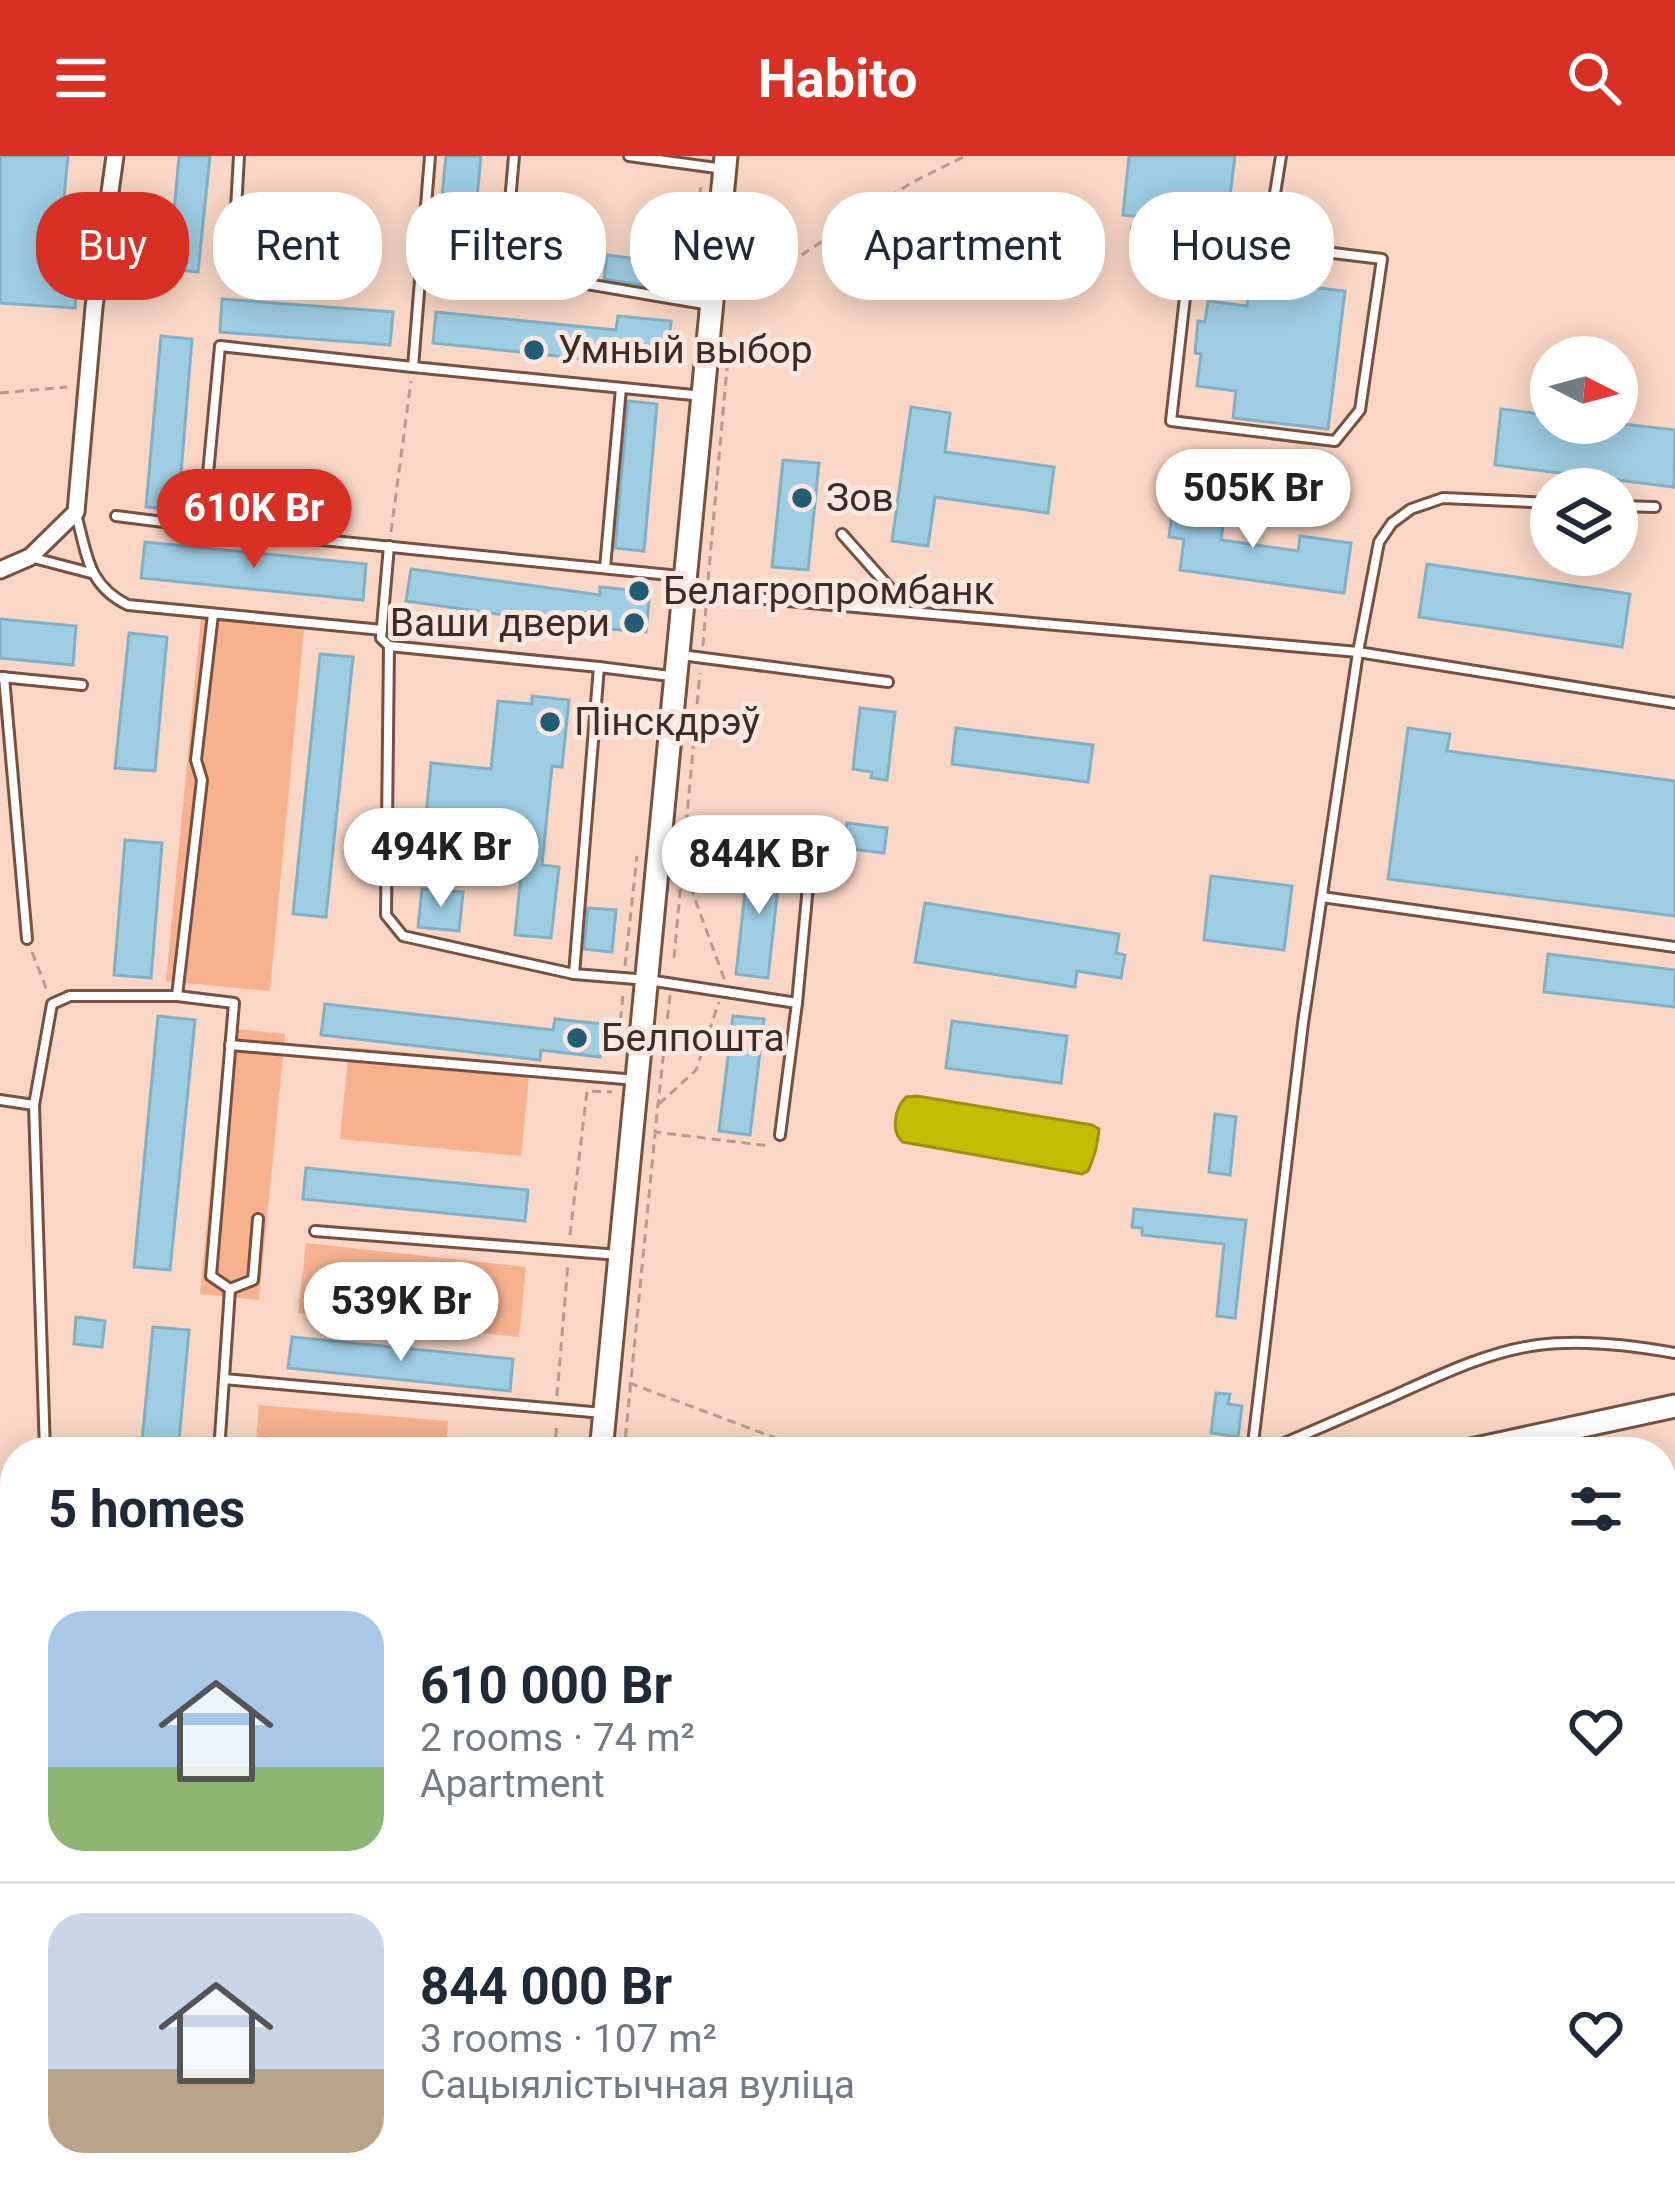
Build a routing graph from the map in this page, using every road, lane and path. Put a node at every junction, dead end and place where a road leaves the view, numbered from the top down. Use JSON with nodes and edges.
{"nodes":[{"id":1,"x":115,"y":156,"type":"edge"},
{"id":2,"x":239,"y":156,"type":"edge"},
{"id":3,"x":430,"y":156,"type":"edge"},
{"id":4,"x":514,"y":156,"type":"edge"},
{"id":5,"x":629,"y":156,"type":"edge"},
{"id":6,"x":965,"y":156,"type":"edge"},
{"id":7,"x":1281,"y":156,"type":"edge"},
{"id":8,"x":726,"y":163,"type":"edge"},
{"id":9,"x":702,"y":166,"type":"junction"},
{"id":10,"x":237,"y":192,"type":"edge"},
{"id":11,"x":700,"y":192,"type":"edge"},
{"id":12,"x":1275,"y":192,"type":"edge"},
{"id":13,"x":1334,"y":253,"type":"edge"},
{"id":14,"x":798,"y":257,"type":"edge"},
{"id":15,"x":1185,"y":300,"type":"edge"},
{"id":16,"x":713,"y":306,"type":"junction"},
{"id":17,"x":728,"y":352,"type":"dead end"},
{"id":18,"x":413,"y":367,"type":"junction"},
{"id":19,"x":87,"y":385,"type":"junction"},
{"id":20,"x":621,"y":388,"type":"junction"},
{"id":21,"x":0,"y":393,"type":"edge"},
{"id":22,"x":704,"y":396,"type":"junction"},
{"id":23,"x":1530,"y":502,"type":"edge"},
{"id":24,"x":1638,"y":507,"type":"edge"},
{"id":25,"x":1654,"y":507,"type":"dead end"},
{"id":26,"x":76,"y":512,"type":"junction"},
{"id":27,"x":116,"y":516,"type":"dead end"},
{"id":28,"x":203,"y":527,"type":"junction"},
{"id":29,"x":842,"y":534,"type":"dead end"},
{"id":30,"x":389,"y":546,"type":"junction"},
{"id":31,"x":30,"y":557,"type":"junction"},
{"id":32,"x":605,"y":568,"type":"junction"},
{"id":33,"x":0,"y":570,"type":"edge"},
{"id":34,"x":92,"y":574,"type":"junction"},
{"id":35,"x":694,"y":588,"type":"junction"},
{"id":36,"x":891,"y":611,"type":"junction"},
{"id":37,"x":213,"y":614,"type":"junction"},
{"id":38,"x":382,"y":630,"type":"junction"},
{"id":39,"x":389,"y":646,"type":"junction"},
{"id":40,"x":1358,"y":652,"type":"junction"},
{"id":41,"x":686,"y":663,"type":"junction"},
{"id":42,"x":599,"y":668,"type":"junction"},
{"id":43,"x":2,"y":677,"type":"edge"},
{"id":44,"x":888,"y":682,"type":"dead end"},
{"id":45,"x":82,"y":685,"type":"dead end"},
{"id":46,"x":1675,"y":703,"type":"edge"},
{"id":47,"x":639,"y":839,"type":"dead end"},
{"id":48,"x":809,"y":875,"type":"dead end"},
{"id":49,"x":1322,"y":897,"type":"junction"},
{"id":50,"x":27,"y":939,"type":"joint"},
{"id":51,"x":1675,"y":947,"type":"edge"},
{"id":52,"x":626,"y":953,"type":"junction"},
{"id":53,"x":650,"y":955,"type":"junction"},
{"id":54,"x":674,"y":958,"type":"junction"},
{"id":55,"x":574,"y":974,"type":"junction"},
{"id":56,"x":624,"y":979,"type":"junction"},
{"id":57,"x":648,"y":980,"type":"junction"},
{"id":58,"x":671,"y":983,"type":"junction"},
{"id":59,"x":177,"y":996,"type":"junction"},
{"id":60,"x":797,"y":1003,"type":"junction"},
{"id":61,"x":52,"y":1004,"type":"junction"},
{"id":62,"x":230,"y":1045,"type":"junction"},
{"id":63,"x":627,"y":1079,"type":"junction"},
{"id":64,"x":0,"y":1100,"type":"edge"},
{"id":65,"x":34,"y":1105,"type":"junction"},
{"id":66,"x":655,"y":1132,"type":"junction"},
{"id":67,"x":780,"y":1135,"type":"joint"},
{"id":68,"x":258,"y":1219,"type":"dead end"},
{"id":69,"x":315,"y":1231,"type":"dead end"},
{"id":70,"x":568,"y":1251,"type":"junction"},
{"id":71,"x":620,"y":1255,"type":"junction"},
{"id":72,"x":230,"y":1288,"type":"junction"},
{"id":73,"x":1675,"y":1353,"type":"edge"},
{"id":74,"x":561,"y":1371,"type":"dead end"},
{"id":75,"x":224,"y":1379,"type":"junction"},
{"id":76,"x":631,"y":1383,"type":"junction"},
{"id":77,"x":1675,"y":1406,"type":"edge"},
{"id":78,"x":604,"y":1413,"type":"junction"},
{"id":79,"x":45,"y":1437,"type":"edge"},
{"id":80,"x":220,"y":1437,"type":"edge"},
{"id":81,"x":602,"y":1437,"type":"edge"},
{"id":82,"x":626,"y":1437,"type":"edge"},
{"id":83,"x":776,"y":1437,"type":"edge"},
{"id":84,"x":1254,"y":1437,"type":"edge"},
{"id":85,"x":1298,"y":1437,"type":"edge"},
{"id":86,"x":1567,"y":1437,"type":"edge"}],
"edges":[{"from":1,"to":19,"type":"street"},
{"from":2,"to":10,"type":"lane"},
{"from":3,"to":18,"type":"lane"},
{"from":4,"to":16,"type":"lane"},
{"from":5,"to":9,"type":"lane"},
{"from":6,"to":14,"type":"path"},
{"from":7,"to":12,"type":"lane"},
{"from":8,"to":9,"type":"lane"},
{"from":8,"to":16,"type":"main road"},
{"from":9,"to":11,"type":"path"},
{"from":13,"to":15,"type":"lane"},
{"from":16,"to":22,"type":"main road"},
{"from":17,"to":35,"type":"path"},
{"from":18,"to":20,"type":"lane"},
{"from":18,"to":28,"type":"lane"},
{"from":18,"to":30,"type":"path"},
{"from":19,"to":21,"type":"path"},
{"from":19,"to":26,"type":"street"},
{"from":20,"to":22,"type":"lane"},
{"from":20,"to":32,"type":"lane"},
{"from":22,"to":35,"type":"main road"},
{"from":23,"to":40,"type":"lane"},
{"from":24,"to":25,"type":"lane"},
{"from":26,"to":31,"type":"street"},
{"from":26,"to":34,"type":"lane"},
{"from":27,"to":28,"type":"lane"},
{"from":28,"to":30,"type":"lane"},
{"from":29,"to":36,"type":"lane"},
{"from":30,"to":32,"type":"lane"},
{"from":30,"to":38,"type":"lane"},
{"from":31,"to":33,"type":"street"},
{"from":31,"to":34,"type":"lane"},
{"from":32,"to":35,"type":"lane"},
{"from":34,"to":37,"type":"lane"},
{"from":35,"to":36,"type":"lane"},
{"from":35,"to":41,"type":"main road"},
{"from":35,"to":41,"type":"path"},
{"from":36,"to":40,"type":"lane"},
{"from":37,"to":38,"type":"lane"},
{"from":37,"to":59,"type":"lane"},
{"from":38,"to":39,"type":"lane"},
{"from":39,"to":42,"type":"lane"},
{"from":39,"to":55,"type":"lane"},
{"from":40,"to":46,"type":"lane"},
{"from":40,"to":49,"type":"lane"},
{"from":41,"to":42,"type":"lane"},
{"from":41,"to":44,"type":"lane"},
{"from":41,"to":53,"type":"main road"},
{"from":41,"to":54,"type":"path"},
{"from":42,"to":55,"type":"lane"},
{"from":43,"to":45,"type":"lane"},
{"from":43,"to":50,"type":"lane"},
{"from":47,"to":52,"type":"path"},
{"from":48,"to":60,"type":"lane"},
{"from":49,"to":51,"type":"lane"},
{"from":49,"to":84,"type":"lane"},
{"from":50,"to":61,"type":"path"},
{"from":52,"to":53,"type":"path"},
{"from":52,"to":56,"type":"path"},
{"from":53,"to":54,"type":"path"},
{"from":53,"to":57,"type":"main road"},
{"from":54,"to":58,"type":"path"},
{"from":55,"to":56,"type":"lane"},
{"from":56,"to":57,"type":"lane"},
{"from":56,"to":63,"type":"path"},
{"from":57,"to":58,"type":"lane"},
{"from":57,"to":63,"type":"main road"},
{"from":58,"to":60,"type":"lane"},
{"from":58,"to":66,"type":"path"},
{"from":59,"to":61,"type":"lane"},
{"from":59,"to":62,"type":"lane"},
{"from":60,"to":67,"type":"lane"},
{"from":61,"to":65,"type":"lane"},
{"from":62,"to":63,"type":"lane"},
{"from":62,"to":72,"type":"lane"},
{"from":63,"to":70,"type":"path"},
{"from":63,"to":71,"type":"main road"},
{"from":64,"to":65,"type":"lane"},
{"from":65,"to":79,"type":"lane"},
{"from":66,"to":67,"type":"path"},
{"from":66,"to":76,"type":"path"},
{"from":68,"to":72,"type":"lane"},
{"from":69,"to":70,"type":"lane"},
{"from":70,"to":71,"type":"lane"},
{"from":70,"to":74,"type":"path"},
{"from":71,"to":78,"type":"main road"},
{"from":72,"to":75,"type":"lane"},
{"from":73,"to":85,"type":"lane"},
{"from":75,"to":78,"type":"lane"},
{"from":75,"to":80,"type":"lane"},
{"from":76,"to":82,"type":"path"},
{"from":76,"to":83,"type":"path"},
{"from":77,"to":86,"type":"main road"},
{"from":78,"to":81,"type":"main road"}]}
